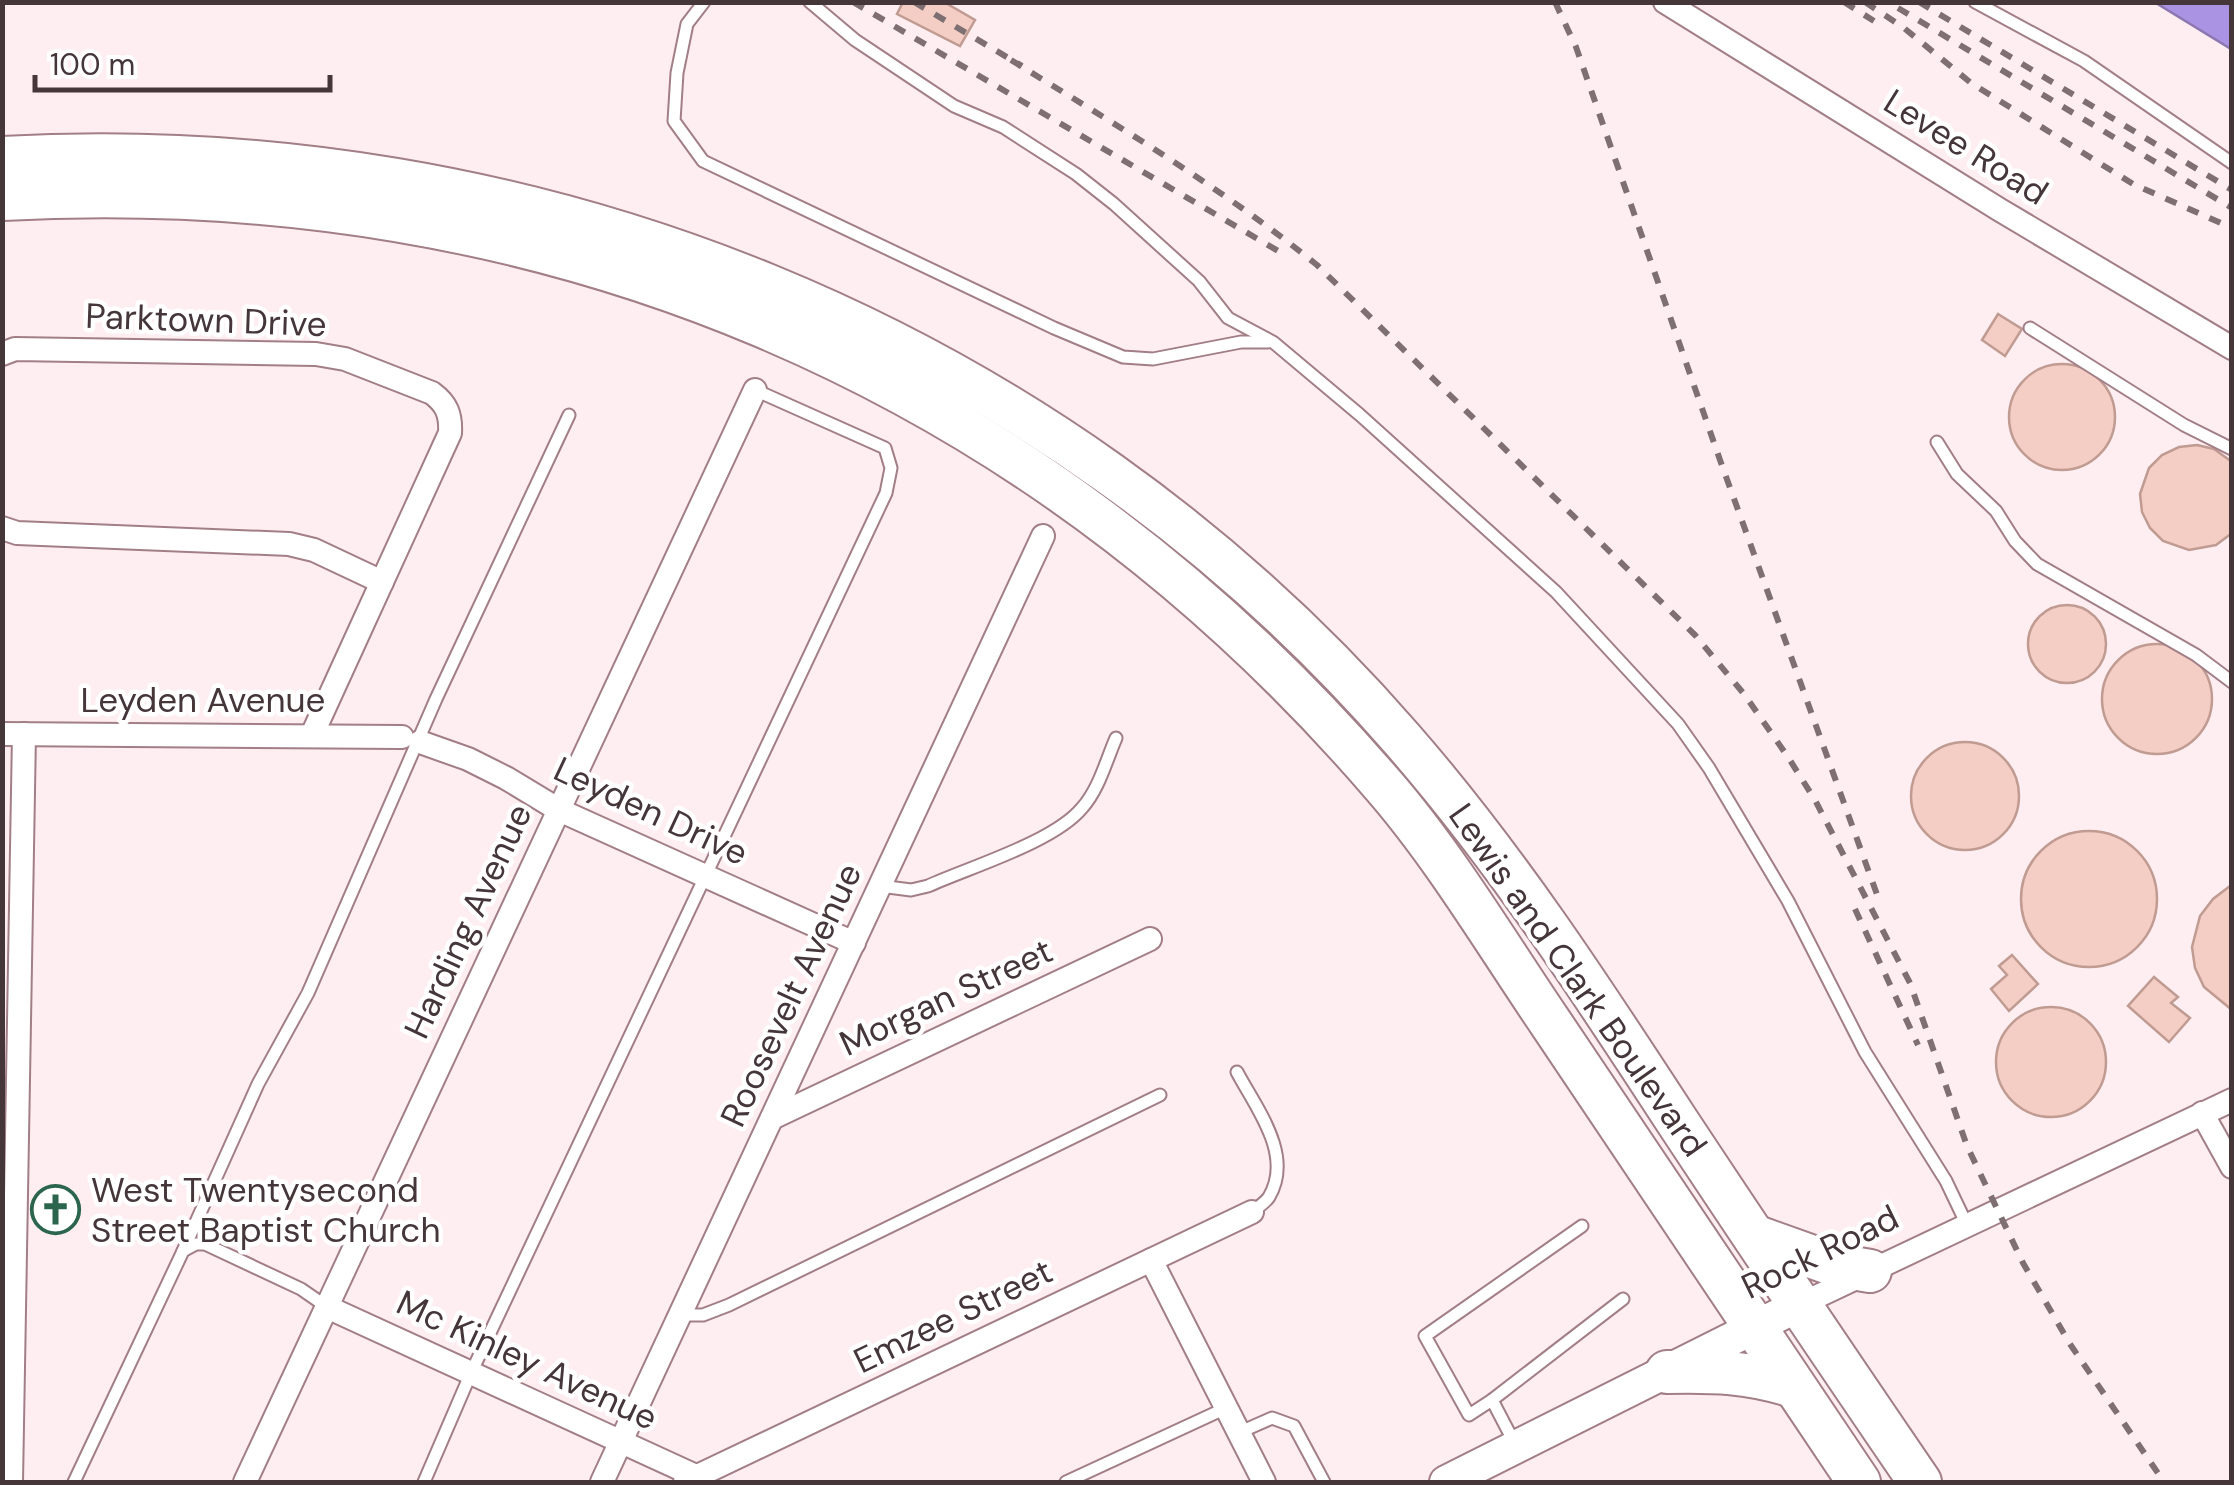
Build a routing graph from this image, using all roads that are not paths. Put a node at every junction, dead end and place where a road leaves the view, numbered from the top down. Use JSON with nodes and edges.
{"nodes":[{"id":1,"x":704,"y":2,"type":"edge"},
{"id":2,"x":810,"y":2,"type":"edge"},
{"id":3,"x":1665,"y":2,"type":"edge"},
{"id":4,"x":1974,"y":2,"type":"edge"},
{"id":5,"x":2,"y":158,"type":"edge"},
{"id":6,"x":2232,"y":163,"type":"edge"},
{"id":7,"x":2,"y":199,"type":"edge"},
{"id":8,"x":2030,"y":328,"type":"dead end"},
{"id":9,"x":1272,"y":342,"type":"junction"},
{"id":10,"x":2232,"y":348,"type":"edge"},
{"id":11,"x":2,"y":354,"type":"edge"},
{"id":12,"x":755,"y":390,"type":"joint"},
{"id":13,"x":569,"y":415,"type":"dead end"},
{"id":14,"x":1937,"y":442,"type":"dead end"},
{"id":15,"x":2232,"y":449,"type":"edge"},
{"id":16,"x":2,"y":528,"type":"edge"},
{"id":17,"x":1043,"y":536,"type":"dead end"},
{"id":18,"x":382,"y":582,"type":"junction"},
{"id":19,"x":2232,"y":682,"type":"edge"},
{"id":20,"x":13,"y":734,"type":"edge"},
{"id":21,"x":312,"y":736,"type":"junction"},
{"id":22,"x":1116,"y":738,"type":"dead end"},
{"id":23,"x":411,"y":739,"type":"junction"},
{"id":24,"x":559,"y":810,"type":"junction"},
{"id":25,"x":706,"y":876,"type":"junction"},
{"id":26,"x":880,"y":886,"type":"junction"},
{"id":27,"x":1150,"y":939,"type":"dead end"},
{"id":28,"x":854,"y":942,"type":"junction"},
{"id":29,"x":1236,"y":1072,"type":"dead end"},
{"id":30,"x":1160,"y":1096,"type":"dead end"},
{"id":31,"x":2232,"y":1100,"type":"edge"},
{"id":32,"x":2202,"y":1113,"type":"junction"},
{"id":33,"x":772,"y":1118,"type":"junction"},
{"id":34,"x":2232,"y":1167,"type":"edge"},
{"id":35,"x":1252,"y":1212,"type":"joint"},
{"id":36,"x":1967,"y":1225,"type":"junction"},
{"id":37,"x":1582,"y":1226,"type":"dead end"},
{"id":38,"x":1754,"y":1236,"type":"junction"},
{"id":39,"x":9,"y":1242,"type":"edge"},
{"id":40,"x":183,"y":1251,"type":"junction"},
{"id":41,"x":1151,"y":1260,"type":"junction"},
{"id":42,"x":1870,"y":1271,"type":"junction"},
{"id":43,"x":1624,"y":1300,"type":"dead end"},
{"id":44,"x":1799,"y":1305,"type":"junction"},
{"id":45,"x":327,"y":1307,"type":"junction"},
{"id":46,"x":680,"y":1315,"type":"junction"},
{"id":47,"x":1756,"y":1327,"type":"junction"},
{"id":48,"x":1667,"y":1372,"type":"junction"},
{"id":49,"x":471,"y":1373,"type":"junction"},
{"id":50,"x":1794,"y":1386,"type":"junction"},
{"id":51,"x":1492,"y":1400,"type":"junction"},
{"id":52,"x":1226,"y":1408,"type":"junction"},
{"id":53,"x":1238,"y":1432,"type":"junction"},
{"id":54,"x":621,"y":1442,"type":"junction"},
{"id":55,"x":1516,"y":1448,"type":"junction"},
{"id":56,"x":692,"y":1480,"type":"edge"},
{"id":57,"x":11,"y":1482,"type":"edge"},
{"id":58,"x":74,"y":1482,"type":"edge"},
{"id":59,"x":245,"y":1482,"type":"edge"},
{"id":60,"x":424,"y":1482,"type":"edge"},
{"id":61,"x":602,"y":1482,"type":"edge"},
{"id":62,"x":1066,"y":1482,"type":"edge"},
{"id":63,"x":1264,"y":1482,"type":"edge"},
{"id":64,"x":1324,"y":1482,"type":"edge"},
{"id":65,"x":1446,"y":1482,"type":"edge"},
{"id":66,"x":1859,"y":1482,"type":"edge"},
{"id":67,"x":1920,"y":1482,"type":"edge"}],
"edges":[{"from":1,"to":9,"type":"lane"},
{"from":2,"to":9,"type":"lane"},
{"from":3,"to":10,"type":"street","name":"Levee Road"},
{"from":4,"to":6,"type":"lane"},
{"from":5,"to":38,"type":"highway","name":"Lewis and Clark Boulevard"},
{"from":7,"to":47,"type":"highway","name":"Lewis and Clark Boulevard"},
{"from":8,"to":15,"type":"lane"},
{"from":9,"to":36,"type":"lane"},
{"from":11,"to":18,"type":"street","name":"Parktown Drive"},
{"from":12,"to":24,"type":"street","name":"Harding Avenue"},
{"from":12,"to":25,"type":"lane"},
{"from":13,"to":23,"type":"lane"},
{"from":14,"to":19,"type":"lane"},
{"from":16,"to":18,"type":"street"},
{"from":17,"to":26,"type":"street","name":"Roosevelt Avenue"},
{"from":18,"to":21,"type":"street","name":"Parktown Drive"},
{"from":20,"to":21,"type":"street","name":"Leyden Avenue"},
{"from":20,"to":39,"type":"street"},
{"from":21,"to":23,"type":"street","name":"Leyden Avenue"},
{"from":22,"to":26,"type":"lane"},
{"from":23,"to":24,"type":"street","name":"Leyden Drive"},
{"from":23,"to":40,"type":"lane"},
{"from":24,"to":25,"type":"street","name":"Leyden Drive"},
{"from":24,"to":45,"type":"street","name":"Harding Avenue"},
{"from":25,"to":28,"type":"street","name":"Leyden Drive"},
{"from":25,"to":49,"type":"lane"},
{"from":26,"to":28,"type":"street","name":"Roosevelt Avenue"},
{"from":27,"to":33,"type":"street","name":"Morgan Street"},
{"from":28,"to":33,"type":"street","name":"Roosevelt Avenue"},
{"from":29,"to":35,"type":"lane"},
{"from":30,"to":46,"type":"lane"},
{"from":31,"to":32,"type":"street","name":"Rock Road"},
{"from":32,"to":34,"type":"street"},
{"from":32,"to":36,"type":"street","name":"Rock Road"},
{"from":33,"to":46,"type":"street","name":"Roosevelt Avenue"},
{"from":35,"to":41,"type":"street","name":"Emzee Street"},
{"from":36,"to":42,"type":"street","name":"Rock Road"},
{"from":37,"to":51,"type":"lane"},
{"from":38,"to":42,"type":"highway"},
{"from":38,"to":44,"type":"highway","name":"Lewis and Clark Boulevard"},
{"from":39,"to":57,"type":"street"},
{"from":40,"to":45,"type":"lane"},
{"from":40,"to":58,"type":"lane"},
{"from":41,"to":52,"type":"street"},
{"from":41,"to":56,"type":"street","name":"Emzee Street"},
{"from":42,"to":44,"type":"street","name":"Rock Road"},
{"from":43,"to":51,"type":"lane"},
{"from":44,"to":47,"type":"main road","name":"Rock Road"},
{"from":44,"to":67,"type":"highway","name":"Lewis and Clark Boulevard"},
{"from":45,"to":49,"type":"street","name":"Mc Kinley Avenue"},
{"from":45,"to":59,"type":"street","name":"Harding Avenue"},
{"from":46,"to":54,"type":"street","name":"Roosevelt Avenue"},
{"from":47,"to":48,"type":"main road","name":"Rock Road"},
{"from":47,"to":50,"type":"highway","name":"Lewis and Clark Boulevard"},
{"from":48,"to":50,"type":"highway"},
{"from":48,"to":55,"type":"main road","name":"Rock Road"},
{"from":49,"to":54,"type":"street","name":"Mc Kinley Avenue"},
{"from":49,"to":60,"type":"lane"},
{"from":50,"to":66,"type":"highway","name":"Lewis and Clark Boulevard"},
{"from":51,"to":55,"type":"lane"},
{"from":52,"to":53,"type":"street"},
{"from":52,"to":62,"type":"lane"},
{"from":53,"to":63,"type":"street"},
{"from":53,"to":64,"type":"lane"},
{"from":54,"to":56,"type":"street","name":"Mc Kinley Avenue"},
{"from":54,"to":61,"type":"street","name":"Roosevelt Avenue"},
{"from":55,"to":65,"type":"main road","name":"Rock Road"}]}
